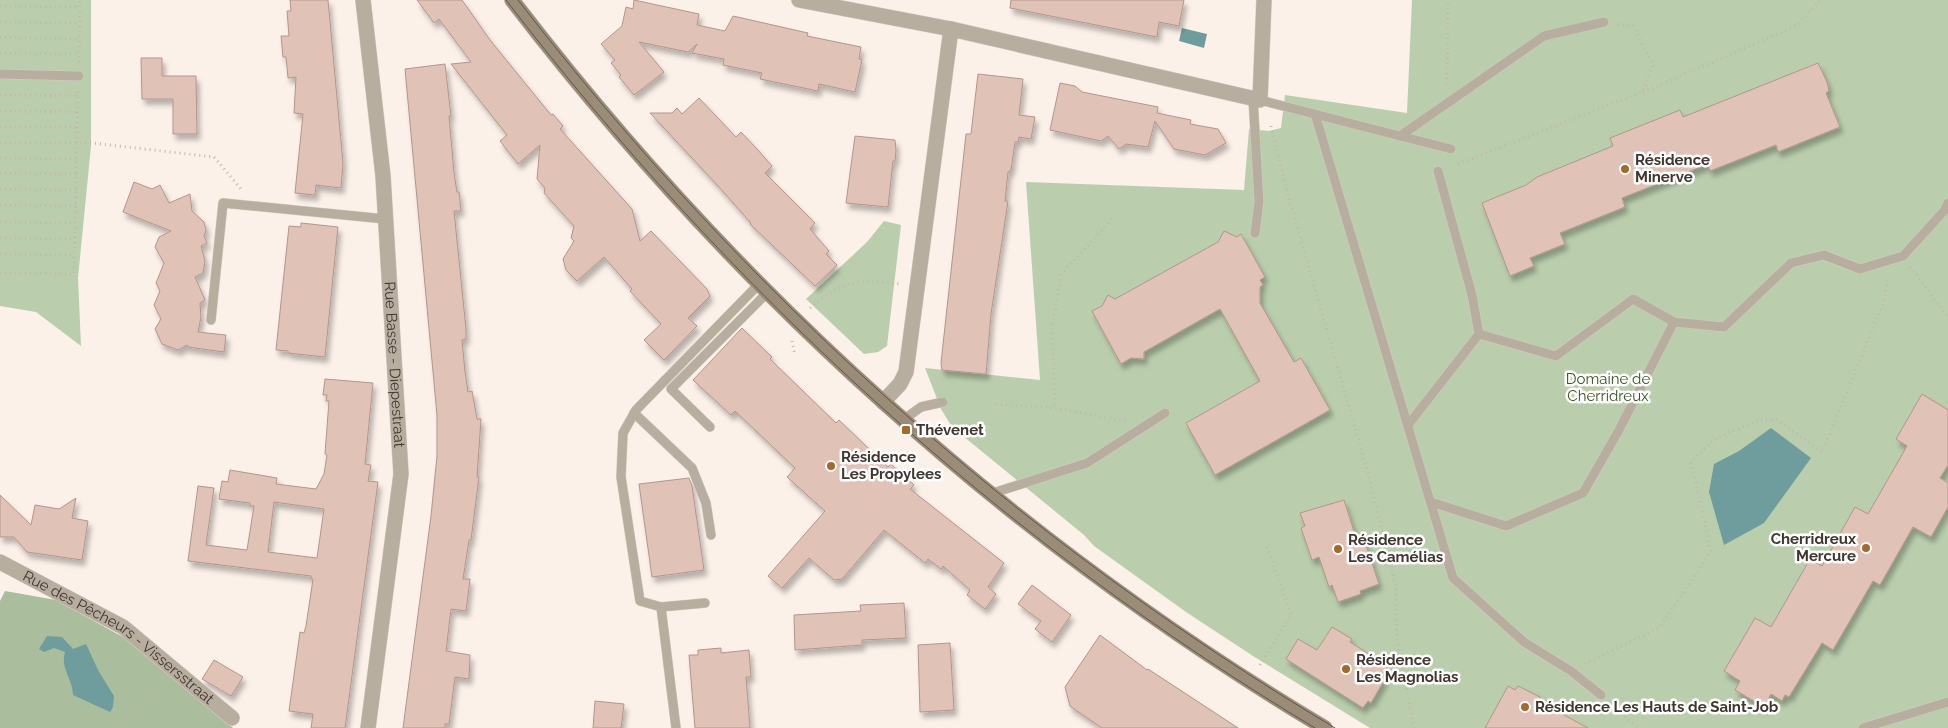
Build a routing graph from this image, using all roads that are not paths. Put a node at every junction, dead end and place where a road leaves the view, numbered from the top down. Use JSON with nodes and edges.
{"nodes":[{"id":1,"x":363,"y":0,"type":"edge"},
{"id":2,"x":512,"y":0,"type":"edge"},
{"id":3,"x":798,"y":0,"type":"edge"},
{"id":4,"x":1264,"y":0,"type":"edge"},
{"id":5,"x":1604,"y":22,"type":"road end"},
{"id":6,"x":951,"y":29,"type":"junction"},
{"id":7,"x":0,"y":74,"type":"edge"},
{"id":8,"x":79,"y":76,"type":"road end"},
{"id":9,"x":1256,"y":99,"type":"junction"},
{"id":10,"x":1315,"y":114,"type":"junction"},
{"id":11,"x":1400,"y":136,"type":"junction"},
{"id":12,"x":1451,"y":149,"type":"dead end"},
{"id":13,"x":1438,"y":171,"type":"road end"},
{"id":14,"x":1948,"y":203,"type":"edge"},
{"id":15,"x":386,"y":219,"type":"junction"},
{"id":16,"x":1255,"y":233,"type":"dead end"},
{"id":17,"x":763,"y":288,"type":"junction"},
{"id":18,"x":211,"y":320,"type":"dead end"},
{"id":19,"x":1674,"y":322,"type":"junction"},
{"id":20,"x":1479,"y":334,"type":"junction"},
{"id":21,"x":884,"y":402,"type":"junction"},
{"id":22,"x":943,"y":402,"type":"dead end"},
{"id":23,"x":634,"y":413,"type":"junction"},
{"id":24,"x":1165,"y":414,"type":"dead end"},
{"id":25,"x":903,"y":420,"type":"junction"},
{"id":26,"x":1408,"y":426,"type":"junction"},
{"id":27,"x":710,"y":427,"type":"dead end"},
{"id":28,"x":990,"y":494,"type":"junction"},
{"id":29,"x":1431,"y":502,"type":"junction"},
{"id":30,"x":711,"y":535,"type":"dead end"},
{"id":31,"x":0,"y":562,"type":"edge"},
{"id":32,"x":705,"y":603,"type":"dead end"},
{"id":33,"x":661,"y":607,"type":"junction"},
{"id":34,"x":1601,"y":694,"type":"road end"},
{"id":35,"x":1948,"y":702,"type":"edge"},
{"id":36,"x":232,"y":718,"type":"dead end"},
{"id":37,"x":368,"y":728,"type":"edge"},
{"id":38,"x":676,"y":728,"type":"edge"},
{"id":39,"x":1325,"y":728,"type":"edge"},
{"id":40,"x":1863,"y":728,"type":"edge"}],
"edges":[{"from":1,"to":15,"type":"street","name":"Rue Basse - Diepestraat"},
{"from":2,"to":17,"type":"street"},
{"from":3,"to":6,"type":"street"},
{"from":4,"to":9,"type":"street"},
{"from":5,"to":11,"type":"lane"},
{"from":6,"to":9,"type":"street"},
{"from":6,"to":21,"type":"street"},
{"from":7,"to":8,"type":"lane"},
{"from":9,"to":10,"type":"lane"},
{"from":9,"to":16,"type":"lane"},
{"from":10,"to":11,"type":"lane"},
{"from":10,"to":26,"type":"lane"},
{"from":11,"to":12,"type":"lane"},
{"from":13,"to":20,"type":"lane"},
{"from":14,"to":19,"type":"lane"},
{"from":15,"to":18,"type":"lane"},
{"from":15,"to":37,"type":"street","name":"Rue Basse - Diepestraat"},
{"from":17,"to":21,"type":"street"},
{"from":17,"to":23,"type":"lane"},
{"from":17,"to":27,"type":"lane"},
{"from":19,"to":20,"type":"lane"},
{"from":19,"to":29,"type":"lane"},
{"from":20,"to":26,"type":"lane"},
{"from":21,"to":25,"type":"street"},
{"from":22,"to":25,"type":"lane"},
{"from":23,"to":30,"type":"lane"},
{"from":23,"to":33,"type":"lane"},
{"from":24,"to":28,"type":"lane"},
{"from":25,"to":28,"type":"street"},
{"from":26,"to":29,"type":"lane"},
{"from":28,"to":39,"type":"street"},
{"from":29,"to":34,"type":"lane"},
{"from":31,"to":36,"type":"street","name":"Rue des Pêcheurs - Vissersstraat"},
{"from":32,"to":33,"type":"lane"},
{"from":33,"to":38,"type":"lane"},
{"from":35,"to":40,"type":"lane"}]}
